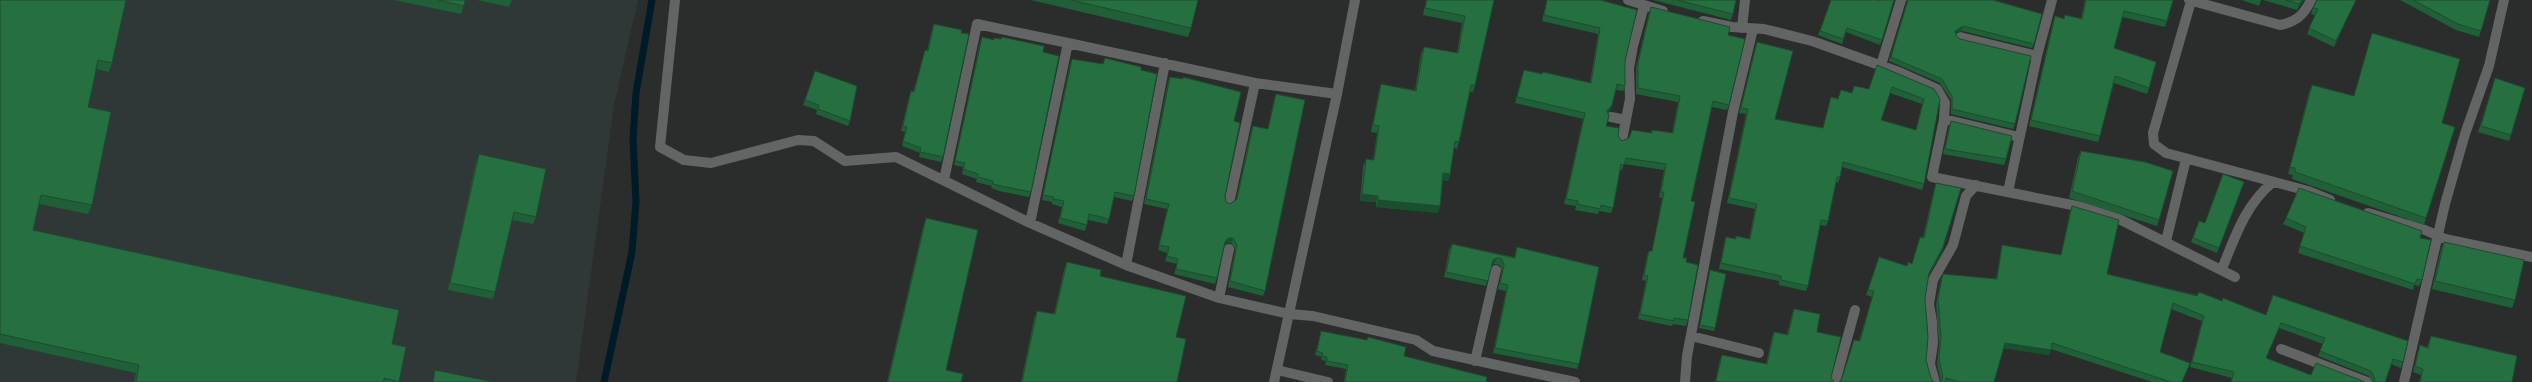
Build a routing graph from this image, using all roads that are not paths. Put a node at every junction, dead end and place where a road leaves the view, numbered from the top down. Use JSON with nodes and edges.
{"nodes":[{"id":1,"x":675,"y":0,"type":"edge"},
{"id":2,"x":1355,"y":0,"type":"edge"},
{"id":3,"x":1628,"y":0,"type":"edge"},
{"id":4,"x":1745,"y":0,"type":"edge"},
{"id":5,"x":1901,"y":0,"type":"edge"},
{"id":6,"x":2052,"y":0,"type":"edge"},
{"id":7,"x":2190,"y":0,"type":"edge"},
{"id":8,"x":2311,"y":0,"type":"edge"},
{"id":9,"x":2504,"y":0,"type":"edge"},
{"id":10,"x":1644,"y":6,"type":"junction"},
{"id":11,"x":1671,"y":13,"type":"edge"},
{"id":12,"x":1691,"y":18,"type":"edge"},
{"id":13,"x":1742,"y":28,"type":"junction"},
{"id":14,"x":1753,"y":29,"type":"junction"},
{"id":15,"x":1960,"y":37,"type":"edge"},
{"id":16,"x":1068,"y":43,"type":"junction"},
{"id":17,"x":2036,"y":56,"type":"junction"},
{"id":18,"x":1165,"y":63,"type":"junction"},
{"id":19,"x":1881,"y":65,"type":"junction"},
{"id":20,"x":1255,"y":83,"type":"junction"},
{"id":21,"x":1337,"y":94,"type":"junction"},
{"id":22,"x":1611,"y":117,"type":"edge"},
{"id":23,"x":1944,"y":119,"type":"junction"},
{"id":24,"x":1626,"y":120,"type":"junction"},
{"id":25,"x":2019,"y":137,"type":"junction"},
{"id":26,"x":1622,"y":140,"type":"edge"},
{"id":27,"x":2186,"y":159,"type":"junction"},
{"id":28,"x":944,"y":180,"type":"junction"},
{"id":29,"x":2273,"y":182,"type":"junction"},
{"id":30,"x":1976,"y":185,"type":"junction"},
{"id":31,"x":2008,"y":192,"type":"junction"},
{"id":32,"x":1230,"y":203,"type":"edge"},
{"id":33,"x":2344,"y":205,"type":"edge"},
{"id":34,"x":2358,"y":210,"type":"edge"},
{"id":35,"x":1030,"y":223,"type":"junction"},
{"id":36,"x":2437,"y":235,"type":"junction"},
{"id":37,"x":2166,"y":241,"type":"junction"},
{"id":38,"x":1228,"y":249,"type":"edge"},
{"id":39,"x":2532,"y":257,"type":"edge"},
{"id":40,"x":1126,"y":265,"type":"junction"},
{"id":41,"x":1496,"y":270,"type":"edge"},
{"id":42,"x":2222,"y":270,"type":"junction"},
{"id":43,"x":2235,"y":276,"type":"dead end"},
{"id":44,"x":1219,"y":298,"type":"junction"},
{"id":45,"x":1855,"y":310,"type":"dead end"},
{"id":46,"x":1289,"y":314,"type":"junction"},
{"id":47,"x":1691,"y":336,"type":"junction"},
{"id":48,"x":2281,"y":349,"type":"dead end"},
{"id":49,"x":1759,"y":353,"type":"dead end"},
{"id":50,"x":1475,"y":360,"type":"junction"},
{"id":51,"x":1277,"y":370,"type":"junction"},
{"id":52,"x":1274,"y":382,"type":"edge"},
{"id":53,"x":1328,"y":382,"type":"edge"},
{"id":54,"x":1575,"y":382,"type":"edge"},
{"id":55,"x":1685,"y":382,"type":"edge"},
{"id":56,"x":1835,"y":382,"type":"edge"},
{"id":57,"x":1935,"y":382,"type":"edge"},
{"id":58,"x":2367,"y":382,"type":"edge"},
{"id":59,"x":2404,"y":382,"type":"edge"}],
"edges":[{"from":1,"to":28,"type":"street"},
{"from":2,"to":21,"type":"street"},
{"from":3,"to":10,"type":"street"},
{"from":4,"to":13,"type":"street"},
{"from":5,"to":19,"type":"street"},
{"from":6,"to":17,"type":"street"},
{"from":7,"to":8,"type":"street"},
{"from":7,"to":27,"type":"street"},
{"from":9,"to":36,"type":"street"},
{"from":10,"to":11,"type":"street"},
{"from":10,"to":24,"type":"street"},
{"from":12,"to":13,"type":"street"},
{"from":13,"to":14,"type":"street"},
{"from":14,"to":19,"type":"street"},
{"from":14,"to":47,"type":"street"},
{"from":15,"to":17,"type":"street"},
{"from":16,"to":18,"type":"street"},
{"from":16,"to":28,"type":"street"},
{"from":16,"to":35,"type":"street"},
{"from":17,"to":25,"type":"street"},
{"from":18,"to":20,"type":"street"},
{"from":18,"to":40,"type":"street"},
{"from":19,"to":23,"type":"street"},
{"from":20,"to":21,"type":"street"},
{"from":20,"to":32,"type":"street"},
{"from":21,"to":46,"type":"street"},
{"from":22,"to":24,"type":"street"},
{"from":23,"to":25,"type":"street"},
{"from":23,"to":30,"type":"street"},
{"from":24,"to":26,"type":"street"},
{"from":25,"to":31,"type":"street"},
{"from":27,"to":29,"type":"street"},
{"from":27,"to":37,"type":"street"},
{"from":28,"to":35,"type":"street"},
{"from":29,"to":33,"type":"street"},
{"from":29,"to":42,"type":"street"},
{"from":30,"to":31,"type":"street"},
{"from":30,"to":57,"type":"street"},
{"from":31,"to":37,"type":"street"},
{"from":34,"to":36,"type":"street"},
{"from":35,"to":40,"type":"street"},
{"from":36,"to":39,"type":"street"},
{"from":36,"to":59,"type":"street"},
{"from":37,"to":42,"type":"street"},
{"from":38,"to":44,"type":"street"},
{"from":40,"to":44,"type":"street"},
{"from":41,"to":50,"type":"street"},
{"from":42,"to":43,"type":"street"},
{"from":44,"to":46,"type":"street"},
{"from":45,"to":56,"type":"street"},
{"from":46,"to":50,"type":"street"},
{"from":46,"to":51,"type":"street"},
{"from":47,"to":49,"type":"street"},
{"from":47,"to":55,"type":"street"},
{"from":48,"to":58,"type":"street"},
{"from":50,"to":54,"type":"street"},
{"from":51,"to":52,"type":"street"},
{"from":51,"to":53,"type":"street"}]}
